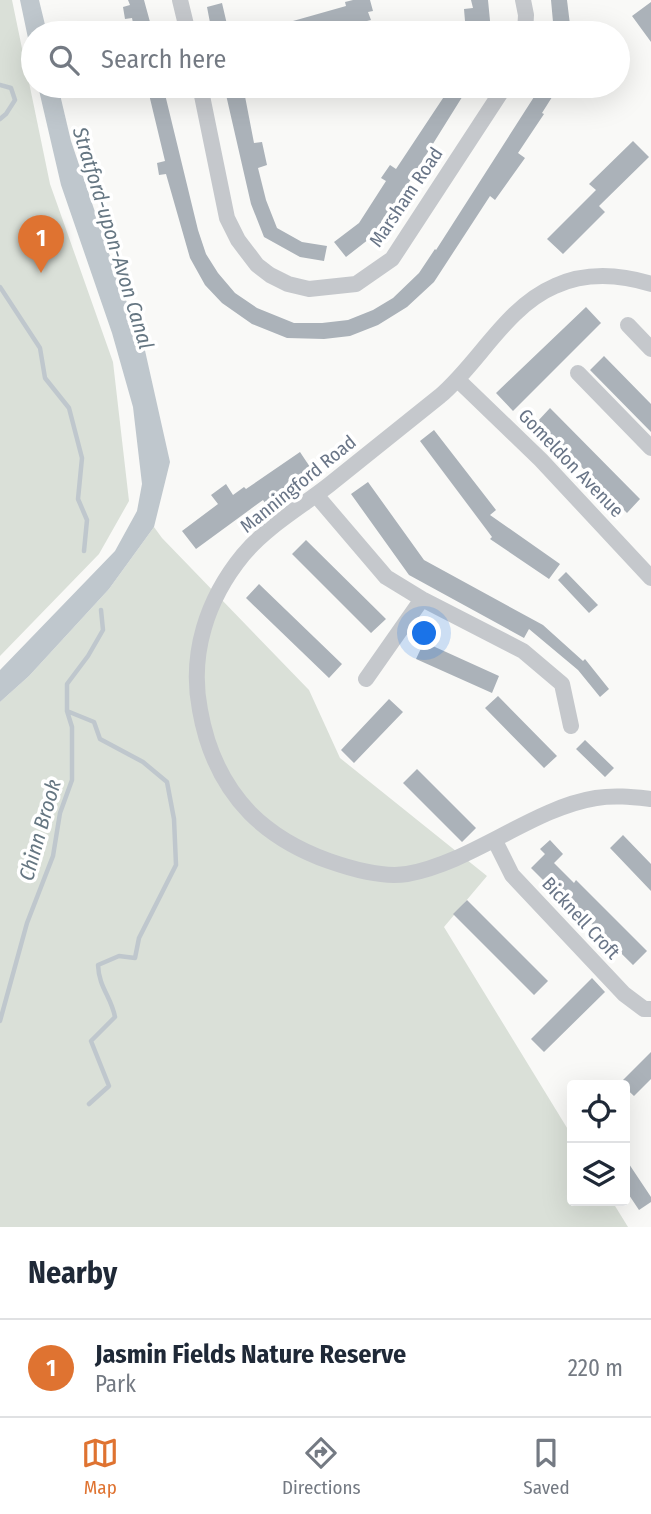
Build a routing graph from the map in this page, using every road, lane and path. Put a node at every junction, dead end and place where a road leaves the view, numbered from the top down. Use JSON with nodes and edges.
{"nodes":[{"id":1,"x":180,"y":0,"type":"edge"},
{"id":2,"x":523,"y":0,"type":"edge"},
{"id":3,"x":185,"y":21,"type":"edge"},
{"id":4,"x":526,"y":21,"type":"edge"},
{"id":5,"x":202,"y":98,"type":"edge"},
{"id":6,"x":497,"y":98,"type":"edge"},
{"id":7,"x":651,"y":284,"type":"edge"},
{"id":8,"x":628,"y":325,"type":"dead end"},
{"id":9,"x":651,"y":349,"type":"edge"},
{"id":10,"x":578,"y":373,"type":"dead end"},
{"id":11,"x":458,"y":380,"type":"junction"},
{"id":12,"x":651,"y":448,"type":"edge"},
{"id":13,"x":316,"y":495,"type":"junction"},
{"id":14,"x":651,"y":578,"type":"edge"},
{"id":15,"x":422,"y":598,"type":"junction"},
{"id":16,"x":366,"y":679,"type":"dead end"},
{"id":17,"x":571,"y":726,"type":"dead end"},
{"id":18,"x":651,"y":799,"type":"edge"},
{"id":19,"x":495,"y":841,"type":"junction"},
{"id":20,"x":651,"y":1009,"type":"edge"}],
"edges":[{"from":1,"to":3,"type":"street"},
{"from":2,"to":4,"type":"street"},
{"from":5,"to":6,"type":"street","name":"Marsham Road"},
{"from":7,"to":11,"type":"street","name":"Manningford Road"},
{"from":8,"to":9,"type":"street"},
{"from":10,"to":12,"type":"street"},
{"from":11,"to":13,"type":"street","name":"Manningford Road"},
{"from":11,"to":14,"type":"street","name":"Gomeldon Avenue"},
{"from":13,"to":15,"type":"street"},
{"from":13,"to":19,"type":"street","name":"Manningford Road"},
{"from":15,"to":16,"type":"street"},
{"from":15,"to":17,"type":"street"},
{"from":18,"to":19,"type":"street","name":"Manningford Road"},
{"from":19,"to":20,"type":"street","name":"Bicknell Croft"}]}
